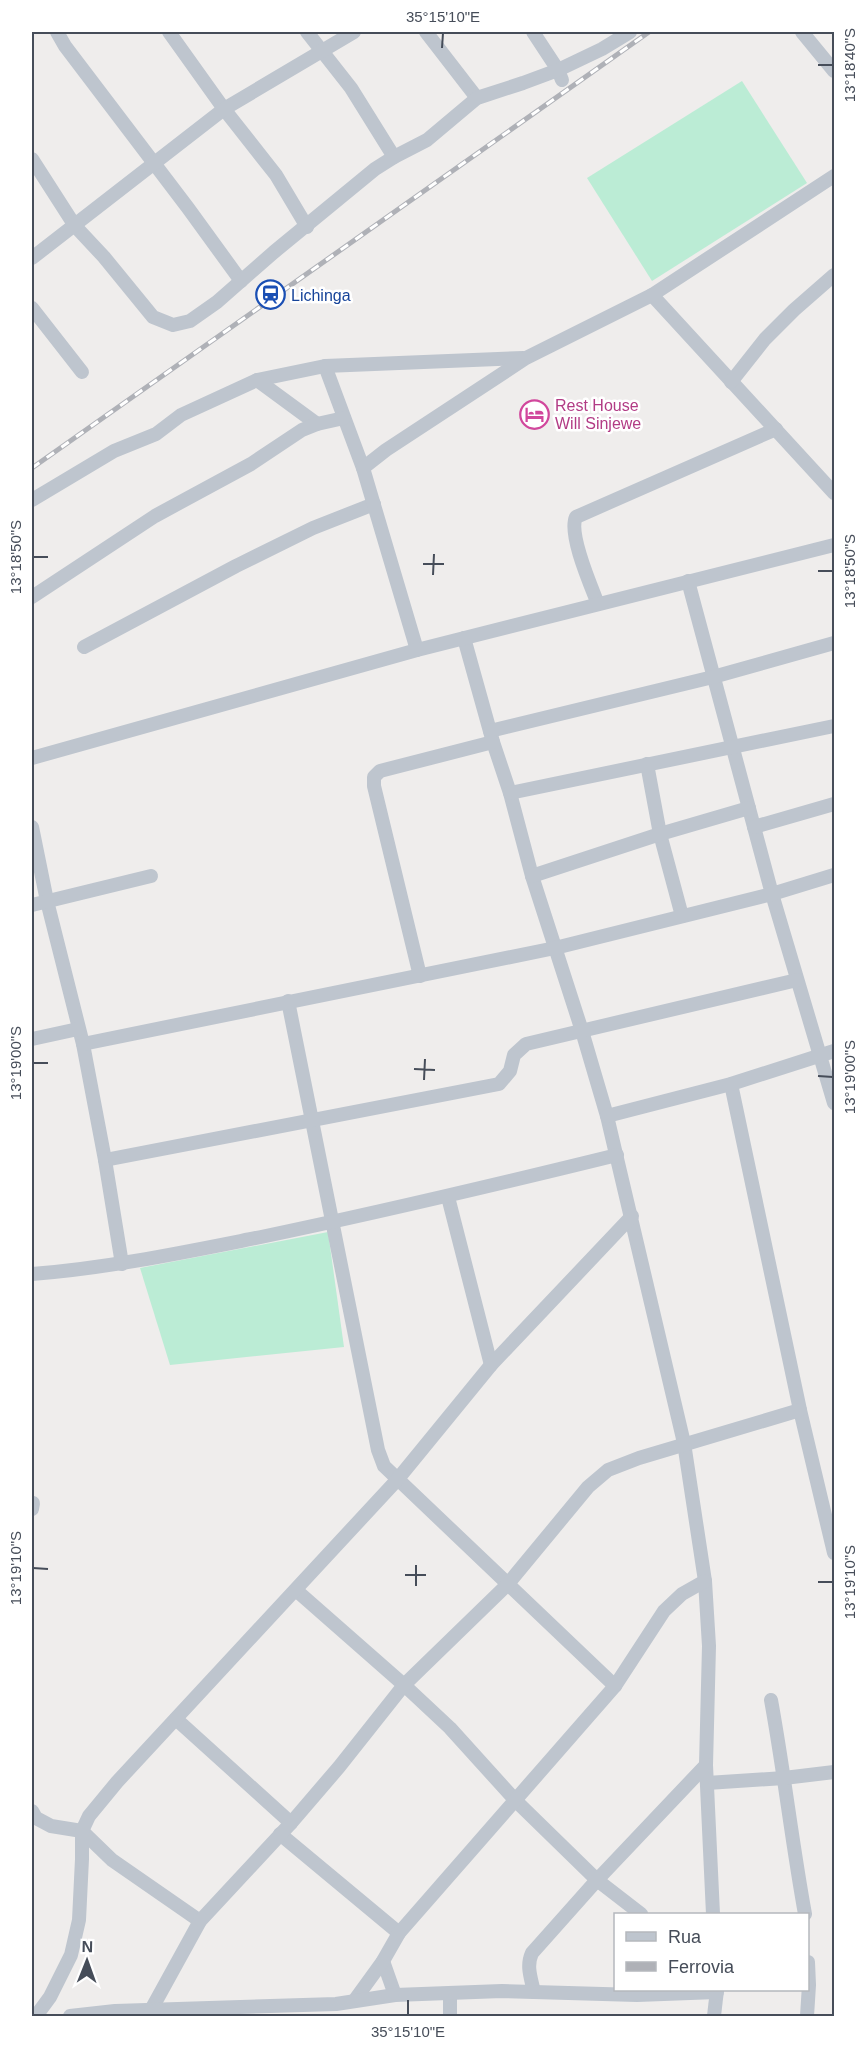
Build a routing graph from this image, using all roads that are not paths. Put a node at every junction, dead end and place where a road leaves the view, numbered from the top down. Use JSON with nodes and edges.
{"nodes":[{"id":1,"x":57,"y":32,"type":"edge"},
{"id":2,"x":169,"y":32,"type":"edge"},
{"id":3,"x":307,"y":32,"type":"edge"},
{"id":4,"x":354,"y":32,"type":"edge"},
{"id":5,"x":426,"y":32,"type":"edge"},
{"id":6,"x":533,"y":32,"type":"edge"},
{"id":7,"x":630,"y":32,"type":"edge"},
{"id":8,"x":802,"y":32,"type":"edge"},
{"id":9,"x":323,"y":52,"type":"junction"},
{"id":10,"x":834,"y":71,"type":"edge"},
{"id":11,"x":560,"y":75,"type":"junction"},
{"id":12,"x":477,"y":98,"type":"junction"},
{"id":13,"x":224,"y":110,"type":"junction"},
{"id":14,"x":394,"y":157,"type":"junction"},
{"id":15,"x":32,"y":159,"type":"edge"},
{"id":16,"x":153,"y":163,"type":"junction"},
{"id":17,"x":834,"y":176,"type":"edge"},
{"id":18,"x":75,"y":226,"type":"junction"},
{"id":19,"x":307,"y":226,"type":"junction"},
{"id":20,"x":32,"y":258,"type":"edge"},
{"id":21,"x":834,"y":274,"type":"edge"},
{"id":22,"x":241,"y":281,"type":"junction"},
{"id":23,"x":652,"y":295,"type":"junction"},
{"id":24,"x":32,"y":308,"type":"edge"},
{"id":25,"x":526,"y":358,"type":"junction"},
{"id":26,"x":325,"y":366,"type":"junction"},
{"id":27,"x":82,"y":372,"type":"dead end"},
{"id":28,"x":257,"y":380,"type":"junction"},
{"id":29,"x":731,"y":382,"type":"junction"},
{"id":30,"x":344,"y":418,"type":"junction"},
{"id":31,"x":316,"y":424,"type":"junction"},
{"id":32,"x":776,"y":429,"type":"junction"},
{"id":33,"x":363,"y":468,"type":"junction"},
{"id":34,"x":834,"y":493,"type":"edge"},
{"id":35,"x":32,"y":500,"type":"edge"},
{"id":36,"x":374,"y":504,"type":"junction"},
{"id":37,"x":834,"y":545,"type":"edge"},
{"id":38,"x":688,"y":581,"type":"junction"},
{"id":39,"x":32,"y":597,"type":"edge"},
{"id":40,"x":598,"y":604,"type":"junction"},
{"id":41,"x":464,"y":638,"type":"junction"},
{"id":42,"x":834,"y":643,"type":"edge"},
{"id":43,"x":84,"y":647,"type":"dead end"},
{"id":44,"x":417,"y":650,"type":"junction"},
{"id":45,"x":713,"y":677,"type":"junction"},
{"id":46,"x":834,"y":726,"type":"edge"},
{"id":47,"x":492,"y":736,"type":"junction"},
{"id":48,"x":731,"y":747,"type":"junction"},
{"id":49,"x":32,"y":758,"type":"edge"},
{"id":50,"x":647,"y":764,"type":"junction"},
{"id":51,"x":510,"y":793,"type":"junction"},
{"id":52,"x":834,"y":804,"type":"edge"},
{"id":53,"x":750,"y":808,"type":"junction"},
{"id":54,"x":754,"y":826,"type":"junction"},
{"id":55,"x":32,"y":827,"type":"edge"},
{"id":56,"x":660,"y":834,"type":"junction"},
{"id":57,"x":834,"y":875,"type":"edge"},
{"id":58,"x":151,"y":876,"type":"dead end"},
{"id":59,"x":531,"y":876,"type":"junction"},
{"id":60,"x":772,"y":894,"type":"junction"},
{"id":61,"x":47,"y":901,"type":"junction"},
{"id":62,"x":32,"y":905,"type":"edge"},
{"id":63,"x":682,"y":916,"type":"junction"},
{"id":64,"x":555,"y":948,"type":"junction"},
{"id":65,"x":420,"y":976,"type":"junction"},
{"id":66,"x":797,"y":980,"type":"junction"},
{"id":67,"x":288,"y":1001,"type":"junction"},
{"id":68,"x":78,"y":1029,"type":"junction"},
{"id":69,"x":582,"y":1031,"type":"junction"},
{"id":70,"x":32,"y":1039,"type":"edge"},
{"id":71,"x":83,"y":1044,"type":"junction"},
{"id":72,"x":828,"y":1053,"type":"edge"},
{"id":73,"x":731,"y":1084,"type":"junction"},
{"id":74,"x":834,"y":1103,"type":"edge"},
{"id":75,"x":607,"y":1116,"type":"junction"},
{"id":76,"x":312,"y":1121,"type":"junction"},
{"id":77,"x":617,"y":1155,"type":"junction"},
{"id":78,"x":105,"y":1160,"type":"junction"},
{"id":79,"x":448,"y":1197,"type":"junction"},
{"id":80,"x":632,"y":1216,"type":"junction"},
{"id":81,"x":331,"y":1222,"type":"junction"},
{"id":82,"x":122,"y":1264,"type":"junction"},
{"id":83,"x":32,"y":1274,"type":"edge"},
{"id":84,"x":491,"y":1365,"type":"junction"},
{"id":85,"x":801,"y":1410,"type":"junction"},
{"id":86,"x":684,"y":1443,"type":"junction"},
{"id":87,"x":397,"y":1480,"type":"junction"},
{"id":88,"x":834,"y":1554,"type":"edge"},
{"id":89,"x":705,"y":1581,"type":"junction"},
{"id":90,"x":507,"y":1584,"type":"junction"},
{"id":91,"x":297,"y":1591,"type":"junction"},
{"id":92,"x":404,"y":1685,"type":"junction"},
{"id":93,"x":615,"y":1686,"type":"junction"},
{"id":94,"x":771,"y":1700,"type":"dead end"},
{"id":95,"x":176,"y":1719,"type":"junction"},
{"id":96,"x":706,"y":1765,"type":"junction"},
{"id":97,"x":834,"y":1772,"type":"edge"},
{"id":98,"x":784,"y":1778,"type":"junction"},
{"id":99,"x":707,"y":1783,"type":"junction"},
{"id":100,"x":516,"y":1801,"type":"junction"},
{"id":101,"x":32,"y":1811,"type":"edge"},
{"id":102,"x":291,"y":1823,"type":"junction"},
{"id":103,"x":82,"y":1831,"type":"junction"},
{"id":104,"x":280,"y":1834,"type":"junction"},
{"id":105,"x":597,"y":1880,"type":"junction"},
{"id":106,"x":640,"y":1913,"type":"edge"},
{"id":107,"x":713,"y":1913,"type":"edge"},
{"id":108,"x":805,"y":1913,"type":"edge"},
{"id":109,"x":200,"y":1921,"type":"junction"},
{"id":110,"x":399,"y":1933,"type":"junction"},
{"id":111,"x":383,"y":1961,"type":"junction"},
{"id":112,"x":717,"y":1991,"type":"edge"},
{"id":113,"x":808,"y":1991,"type":"edge"},
{"id":114,"x":534,"y":1992,"type":"junction"},
{"id":115,"x":450,"y":1994,"type":"junction"},
{"id":116,"x":395,"y":1995,"type":"junction"},
{"id":117,"x":354,"y":2001,"type":"junction"},
{"id":118,"x":151,"y":2010,"type":"junction"},
{"id":119,"x":336,"y":2010,"type":"edge"},
{"id":120,"x":36,"y":2016,"type":"edge"},
{"id":121,"x":70,"y":2016,"type":"edge"},
{"id":122,"x":450,"y":2016,"type":"edge"},
{"id":123,"x":714,"y":2016,"type":"edge"},
{"id":124,"x":807,"y":2016,"type":"edge"}],
"edges":[{"from":1,"to":16,"type":"street"},
{"from":2,"to":13,"type":"street"},
{"from":3,"to":9,"type":"street"},
{"from":4,"to":9,"type":"street"},
{"from":5,"to":12,"type":"street"},
{"from":6,"to":11,"type":"street"},
{"from":7,"to":11,"type":"street"},
{"from":8,"to":10,"type":"street"},
{"from":9,"to":13,"type":"street"},
{"from":9,"to":14,"type":"street"},
{"from":11,"to":12,"type":"street"},
{"from":12,"to":14,"type":"street"},
{"from":13,"to":16,"type":"street"},
{"from":13,"to":19,"type":"street"},
{"from":14,"to":19,"type":"street"},
{"from":15,"to":18,"type":"street"},
{"from":16,"to":18,"type":"street"},
{"from":16,"to":22,"type":"street"},
{"from":17,"to":23,"type":"street"},
{"from":18,"to":20,"type":"street"},
{"from":18,"to":22,"type":"street"},
{"from":19,"to":22,"type":"street"},
{"from":21,"to":29,"type":"street"},
{"from":23,"to":25,"type":"street"},
{"from":23,"to":29,"type":"street"},
{"from":24,"to":27,"type":"street"},
{"from":25,"to":26,"type":"street"},
{"from":25,"to":33,"type":"street"},
{"from":26,"to":28,"type":"street"},
{"from":26,"to":30,"type":"street"},
{"from":28,"to":31,"type":"street"},
{"from":28,"to":35,"type":"street"},
{"from":29,"to":32,"type":"street"},
{"from":30,"to":31,"type":"street"},
{"from":30,"to":33,"type":"street"},
{"from":31,"to":39,"type":"street"},
{"from":32,"to":34,"type":"street"},
{"from":32,"to":40,"type":"street"},
{"from":33,"to":36,"type":"street"},
{"from":36,"to":43,"type":"street"},
{"from":36,"to":44,"type":"street"},
{"from":37,"to":38,"type":"street"},
{"from":38,"to":40,"type":"street"},
{"from":38,"to":45,"type":"street"},
{"from":40,"to":41,"type":"street"},
{"from":41,"to":44,"type":"street"},
{"from":41,"to":47,"type":"street"},
{"from":42,"to":45,"type":"street"},
{"from":44,"to":49,"type":"street"},
{"from":45,"to":47,"type":"street"},
{"from":45,"to":48,"type":"street"},
{"from":46,"to":48,"type":"street"},
{"from":47,"to":51,"type":"street"},
{"from":47,"to":65,"type":"street"},
{"from":48,"to":50,"type":"street"},
{"from":48,"to":53,"type":"street"},
{"from":50,"to":51,"type":"street"},
{"from":50,"to":56,"type":"street"},
{"from":51,"to":59,"type":"street"},
{"from":52,"to":54,"type":"street"},
{"from":53,"to":54,"type":"street"},
{"from":53,"to":56,"type":"street"},
{"from":54,"to":60,"type":"street"},
{"from":55,"to":61,"type":"street"},
{"from":56,"to":59,"type":"street"},
{"from":56,"to":63,"type":"street"},
{"from":57,"to":60,"type":"street"},
{"from":58,"to":61,"type":"street"},
{"from":59,"to":64,"type":"street"},
{"from":60,"to":63,"type":"street"},
{"from":60,"to":66,"type":"street"},
{"from":61,"to":62,"type":"street"},
{"from":61,"to":68,"type":"street"},
{"from":63,"to":64,"type":"street"},
{"from":64,"to":65,"type":"street"},
{"from":64,"to":69,"type":"street"},
{"from":65,"to":67,"type":"street"},
{"from":66,"to":69,"type":"street"},
{"from":66,"to":72,"type":"street"},
{"from":67,"to":71,"type":"street"},
{"from":67,"to":76,"type":"street"},
{"from":68,"to":70,"type":"street"},
{"from":68,"to":71,"type":"street"},
{"from":69,"to":75,"type":"street"},
{"from":69,"to":76,"type":"street"},
{"from":71,"to":78,"type":"street"},
{"from":72,"to":73,"type":"street"},
{"from":72,"to":74,"type":"street"},
{"from":73,"to":75,"type":"street"},
{"from":73,"to":85,"type":"street"},
{"from":75,"to":77,"type":"street"},
{"from":76,"to":78,"type":"street"},
{"from":76,"to":81,"type":"street"},
{"from":77,"to":79,"type":"street"},
{"from":77,"to":80,"type":"street"},
{"from":78,"to":82,"type":"street"},
{"from":79,"to":81,"type":"street"},
{"from":79,"to":84,"type":"street"},
{"from":80,"to":84,"type":"street"},
{"from":80,"to":86,"type":"street"},
{"from":81,"to":82,"type":"street"},
{"from":81,"to":87,"type":"street"},
{"from":82,"to":83,"type":"street"},
{"from":84,"to":87,"type":"street"},
{"from":85,"to":86,"type":"street"},
{"from":85,"to":88,"type":"street"},
{"from":86,"to":89,"type":"street"},
{"from":86,"to":90,"type":"street"},
{"from":87,"to":90,"type":"street"},
{"from":87,"to":91,"type":"street"},
{"from":89,"to":93,"type":"street"},
{"from":89,"to":96,"type":"street"},
{"from":90,"to":92,"type":"street"},
{"from":90,"to":93,"type":"street"},
{"from":91,"to":92,"type":"street"},
{"from":91,"to":95,"type":"street"},
{"from":92,"to":100,"type":"street"},
{"from":92,"to":102,"type":"street"},
{"from":93,"to":100,"type":"street"},
{"from":94,"to":98,"type":"street"},
{"from":95,"to":102,"type":"street"},
{"from":95,"to":103,"type":"street"},
{"from":96,"to":99,"type":"street"},
{"from":96,"to":105,"type":"street"},
{"from":97,"to":98,"type":"street"},
{"from":98,"to":99,"type":"street"},
{"from":98,"to":108,"type":"street"},
{"from":99,"to":107,"type":"street"},
{"from":100,"to":105,"type":"street"},
{"from":100,"to":110,"type":"street"},
{"from":101,"to":103,"type":"street"},
{"from":102,"to":104,"type":"street"},
{"from":103,"to":109,"type":"street"},
{"from":103,"to":120,"type":"street"},
{"from":104,"to":109,"type":"street"},
{"from":104,"to":110,"type":"street"},
{"from":105,"to":106,"type":"street"},
{"from":105,"to":114,"type":"street"},
{"from":109,"to":118,"type":"street"},
{"from":110,"to":111,"type":"street"},
{"from":111,"to":116,"type":"street"},
{"from":111,"to":117,"type":"street"},
{"from":112,"to":114,"type":"street"},
{"from":112,"to":123,"type":"street"},
{"from":113,"to":124,"type":"street"},
{"from":114,"to":115,"type":"street"},
{"from":115,"to":116,"type":"street"},
{"from":115,"to":122,"type":"street"},
{"from":116,"to":117,"type":"street"},
{"from":117,"to":119,"type":"street"},
{"from":118,"to":119,"type":"street"},
{"from":118,"to":121,"type":"street"}]}
